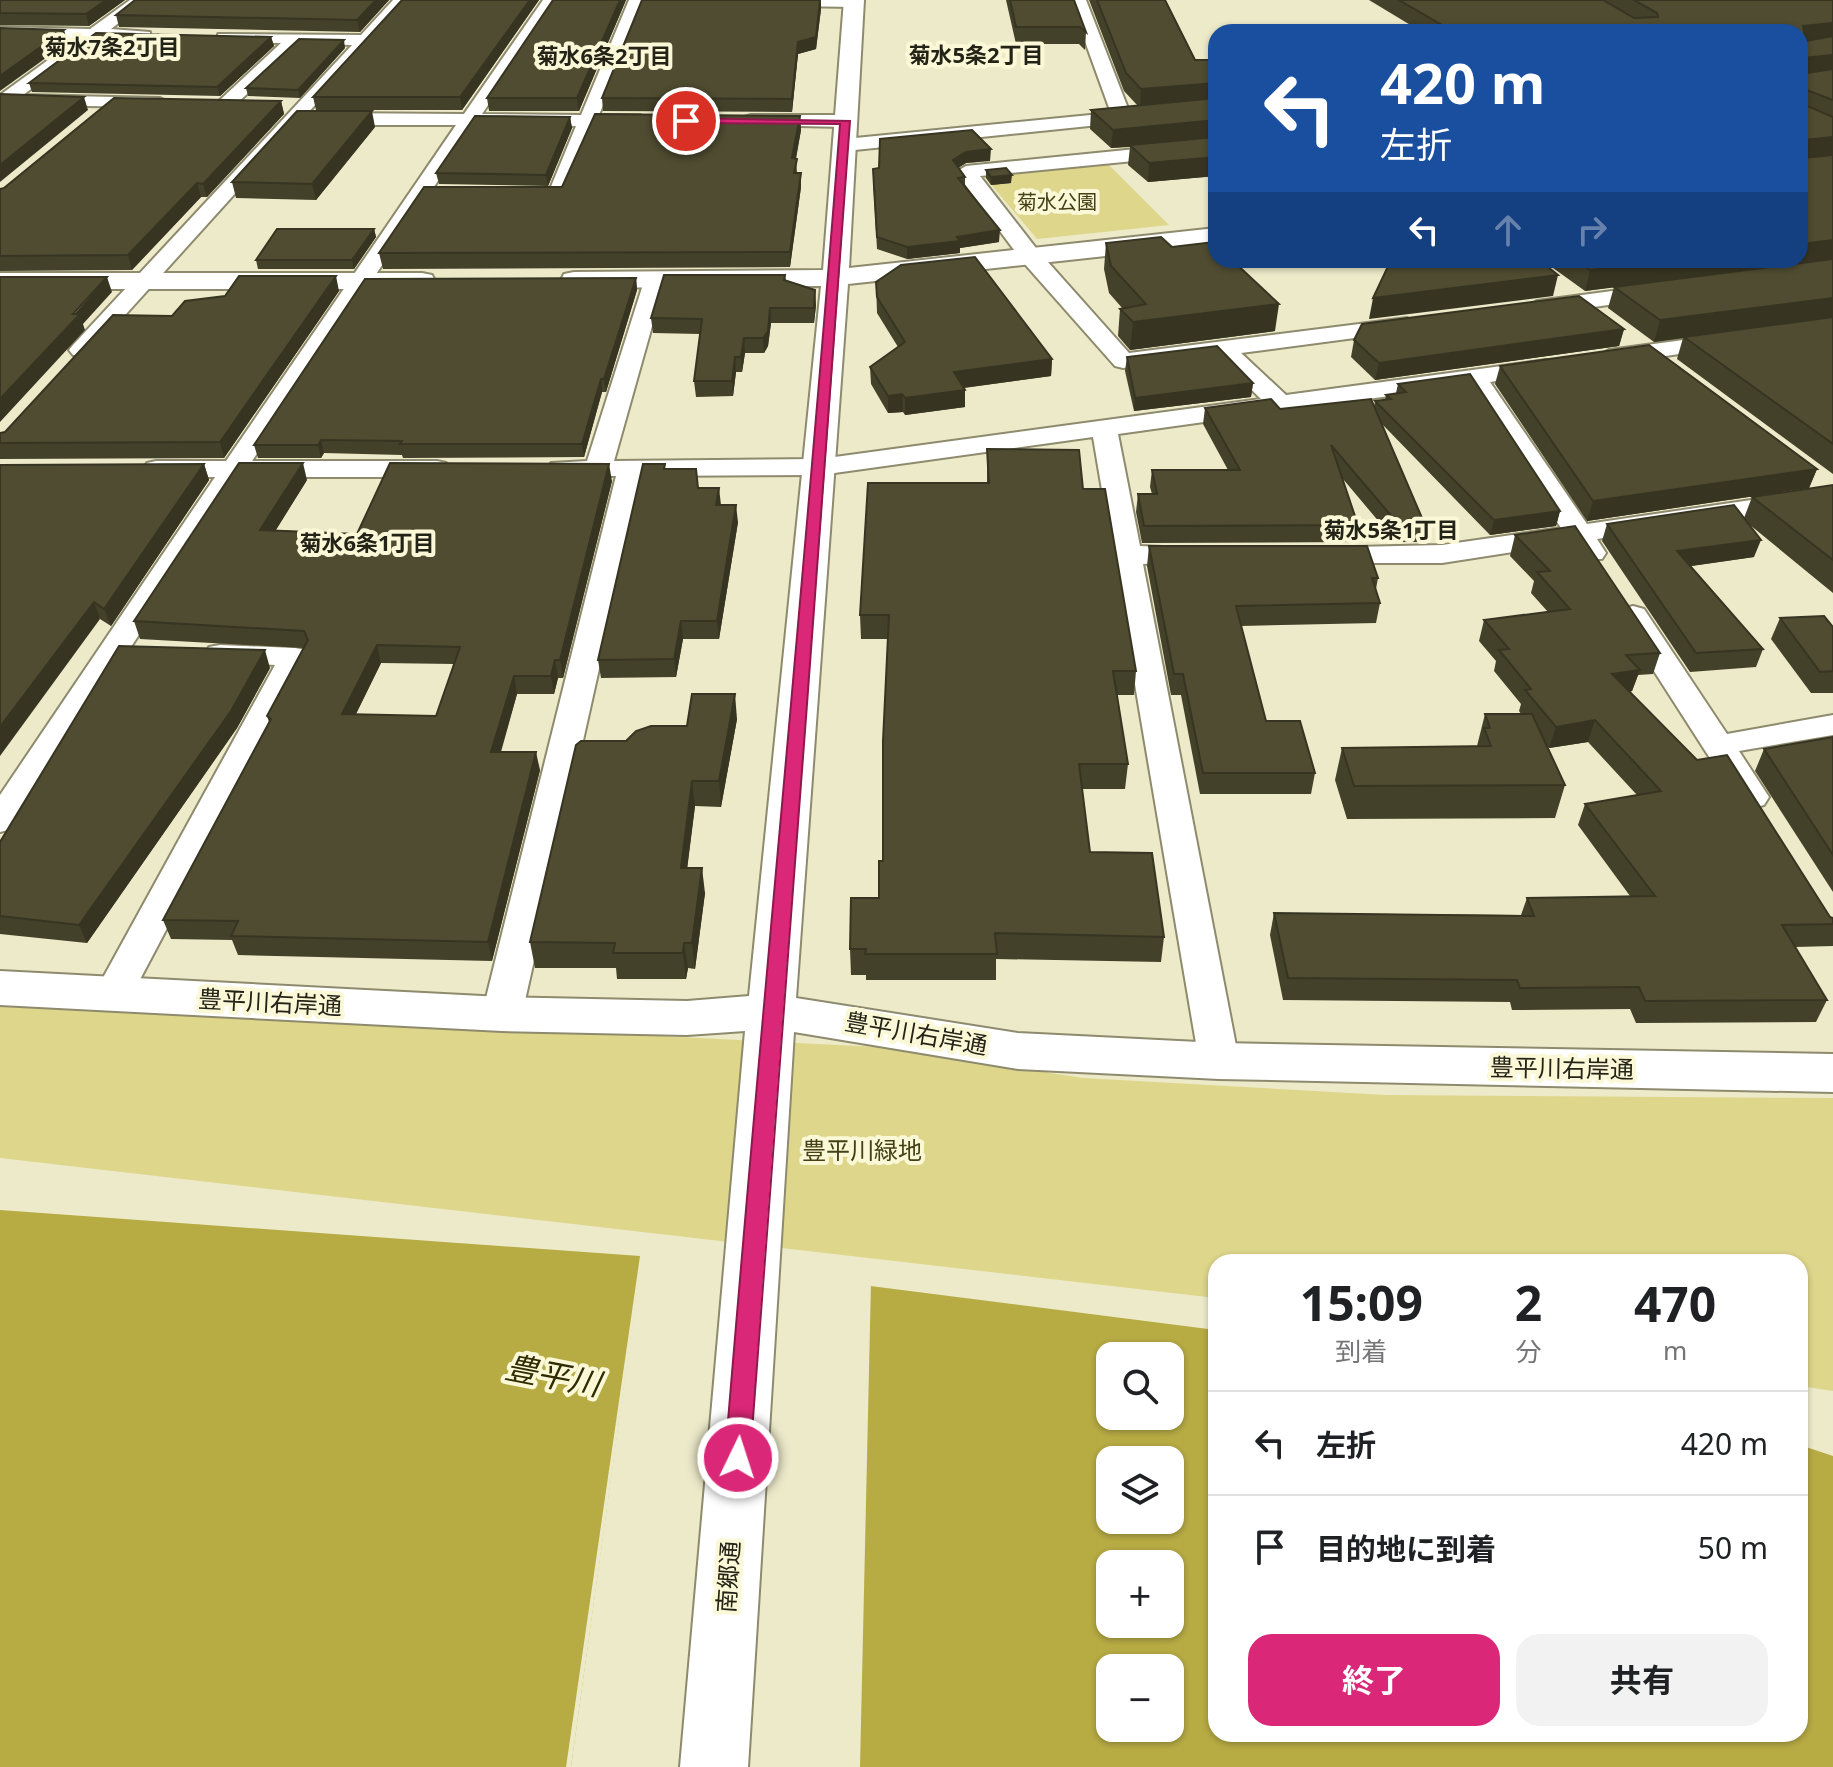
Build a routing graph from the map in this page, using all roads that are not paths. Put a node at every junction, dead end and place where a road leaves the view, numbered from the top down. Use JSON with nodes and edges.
{"nodes":[{"id":1,"x":140,"y":0,"type":"edge"},
{"id":2,"x":402,"y":0,"type":"edge"},
{"id":3,"x":551,"y":0,"type":"edge"},
{"id":4,"x":637,"y":0,"type":"edge"},
{"id":5,"x":739,"y":0,"type":"edge"},
{"id":6,"x":1078,"y":0,"type":"edge"},
{"id":7,"x":854,"y":1,"type":"edge"},
{"id":8,"x":0,"y":32,"type":"edge"},
{"id":9,"x":94,"y":34,"type":"junction"},
{"id":10,"x":156,"y":35,"type":"edge"},
{"id":11,"x":203,"y":36,"type":"edge"},
{"id":12,"x":296,"y":38,"type":"junction"},
{"id":13,"x":366,"y":40,"type":"junction"},
{"id":14,"x":2,"y":100,"type":"edge"},
{"id":15,"x":113,"y":102,"type":"junction"},
{"id":16,"x":183,"y":103,"type":"edge"},
{"id":17,"x":1208,"y":109,"type":"edge"},
{"id":18,"x":299,"y":112,"type":"junction"},
{"id":19,"x":1122,"y":117,"type":"junction"},
{"id":20,"x":468,"y":120,"type":"junction"},
{"id":21,"x":591,"y":120,"type":"junction"},
{"id":22,"x":90,"y":121,"type":"edge"},
{"id":23,"x":654,"y":121,"type":"edge"},
{"id":24,"x":734,"y":121,"type":"edge"},
{"id":25,"x":845,"y":121,"type":"junction"},
{"id":26,"x":845,"y":145,"type":"junction"},
{"id":27,"x":1208,"y":148,"type":"edge"},
{"id":28,"x":420,"y":193,"type":"junction"},
{"id":29,"x":450,"y":193,"type":"edge"},
{"id":30,"x":496,"y":194,"type":"edge"},
{"id":31,"x":1208,"y":237,"type":"edge"},
{"id":32,"x":1031,"y":257,"type":"junction"},
{"id":33,"x":834,"y":278,"type":"junction"},
{"id":34,"x":455,"y":280,"type":"edge"},
{"id":35,"x":550,"y":280,"type":"edge"},
{"id":36,"x":654,"y":280,"type":"junction"},
{"id":37,"x":0,"y":281,"type":"edge"},
{"id":38,"x":143,"y":281,"type":"junction"},
{"id":39,"x":359,"y":281,"type":"junction"},
{"id":40,"x":1556,"y":285,"type":"edge"},
{"id":41,"x":1684,"y":289,"type":"edge"},
{"id":42,"x":1579,"y":302,"type":"junction"},
{"id":43,"x":1517,"y":310,"type":"edge"},
{"id":44,"x":1424,"y":323,"type":"edge"},
{"id":45,"x":1755,"y":337,"type":"edge"},
{"id":46,"x":1223,"y":349,"type":"junction"},
{"id":47,"x":1647,"y":352,"type":"junction"},
{"id":48,"x":72,"y":361,"type":"edge"},
{"id":49,"x":1673,"y":371,"type":"edge"},
{"id":50,"x":1475,"y":377,"type":"junction"},
{"id":51,"x":1281,"y":404,"type":"junction"},
{"id":52,"x":1105,"y":430,"type":"junction"},
{"id":53,"x":820,"y":467,"type":"junction"},
{"id":54,"x":614,"y":468,"type":"junction"},
{"id":55,"x":124,"y":469,"type":"edge"},
{"id":56,"x":232,"y":469,"type":"junction"},
{"id":57,"x":467,"y":469,"type":"edge"},
{"id":58,"x":540,"y":469,"type":"edge"},
{"id":59,"x":1808,"y":471,"type":"edge"},
{"id":60,"x":1833,"y":489,"type":"edge"},
{"id":61,"x":1833,"y":496,"type":"edge"},
{"id":62,"x":1580,"y":534,"type":"junction"},
{"id":63,"x":1300,"y":554,"type":"edge"},
{"id":64,"x":1127,"y":555,"type":"junction"},
{"id":65,"x":1221,"y":555,"type":"edge"},
{"id":66,"x":190,"y":653,"type":"edge"},
{"id":67,"x":1833,"y":725,"type":"edge"},
{"id":68,"x":1719,"y":745,"type":"junction"},
{"id":69,"x":0,"y":821,"type":"edge"},
{"id":70,"x":1768,"y":823,"type":"edge"},
{"id":71,"x":0,"y":988,"type":"edge"},
{"id":72,"x":112,"y":996,"type":"junction"},
{"id":73,"x":502,"y":1014,"type":"junction"},
{"id":74,"x":770,"y":1034,"type":"junction"},
{"id":75,"x":1219,"y":1061,"type":"junction"},
{"id":76,"x":1833,"y":1073,"type":"edge"},
{"id":77,"x":714,"y":1767,"type":"edge"}],
"edges":[{"from":1,"to":9,"type":"street"},
{"from":2,"to":13,"type":"street"},
{"from":3,"to":20,"type":"street"},
{"from":4,"to":21,"type":"street"},
{"from":5,"to":7,"type":"street"},
{"from":6,"to":19,"type":"street"},
{"from":7,"to":25,"type":"street","name":"南郷通"},
{"from":8,"to":9,"type":"street"},
{"from":9,"to":10,"type":"street"},
{"from":9,"to":14,"type":"street"},
{"from":11,"to":12,"type":"street"},
{"from":12,"to":13,"type":"street"},
{"from":12,"to":18,"type":"street"},
{"from":13,"to":18,"type":"street"},
{"from":14,"to":15,"type":"street"},
{"from":15,"to":16,"type":"street"},
{"from":15,"to":22,"type":"street"},
{"from":17,"to":19,"type":"street"},
{"from":18,"to":20,"type":"street"},
{"from":18,"to":38,"type":"street"},
{"from":19,"to":26,"type":"street"},
{"from":20,"to":21,"type":"street"},
{"from":20,"to":28,"type":"street"},
{"from":21,"to":23,"type":"street"},
{"from":21,"to":30,"type":"street"},
{"from":24,"to":25,"type":"street"},
{"from":25,"to":26,"type":"street","name":"南郷通"},
{"from":26,"to":33,"type":"street","name":"南郷通"},
{"from":27,"to":32,"type":"street"},
{"from":28,"to":29,"type":"street"},
{"from":28,"to":39,"type":"street"},
{"from":31,"to":32,"type":"street"},
{"from":32,"to":33,"type":"street"},
{"from":32,"to":46,"type":"street"},
{"from":33,"to":36,"type":"street"},
{"from":33,"to":53,"type":"street","name":"南郷通"},
{"from":34,"to":39,"type":"street"},
{"from":35,"to":36,"type":"street"},
{"from":36,"to":54,"type":"street"},
{"from":37,"to":38,"type":"street"},
{"from":38,"to":39,"type":"street"},
{"from":38,"to":48,"type":"street"},
{"from":39,"to":56,"type":"street"},
{"from":40,"to":42,"type":"street"},
{"from":41,"to":42,"type":"street"},
{"from":42,"to":43,"type":"street"},
{"from":42,"to":47,"type":"street"},
{"from":44,"to":46,"type":"street"},
{"from":45,"to":47,"type":"street"},
{"from":46,"to":51,"type":"street"},
{"from":47,"to":49,"type":"street"},
{"from":47,"to":50,"type":"street"},
{"from":50,"to":51,"type":"street"},
{"from":50,"to":62,"type":"street"},
{"from":51,"to":52,"type":"street"},
{"from":52,"to":53,"type":"street"},
{"from":52,"to":64,"type":"street"},
{"from":53,"to":54,"type":"street"},
{"from":53,"to":74,"type":"street","name":"南郷通"},
{"from":54,"to":58,"type":"street"},
{"from":54,"to":73,"type":"street"},
{"from":55,"to":56,"type":"street"},
{"from":56,"to":57,"type":"street"},
{"from":56,"to":69,"type":"street"},
{"from":59,"to":60,"type":"street"},
{"from":61,"to":62,"type":"street"},
{"from":62,"to":63,"type":"street"},
{"from":62,"to":68,"type":"street"},
{"from":64,"to":65,"type":"street"},
{"from":64,"to":75,"type":"street"},
{"from":66,"to":72,"type":"street"},
{"from":67,"to":68,"type":"street"},
{"from":68,"to":70,"type":"street"},
{"from":71,"to":72,"type":"street","name":"豊平川右岸通"},
{"from":72,"to":73,"type":"street","name":"豊平川右岸通"},
{"from":73,"to":74,"type":"street","name":"豊平川右岸通"},
{"from":74,"to":75,"type":"street","name":"豊平川右岸通"},
{"from":74,"to":77,"type":"street","name":"南郷通"},
{"from":75,"to":76,"type":"street","name":"豊平川右岸通"}]}
